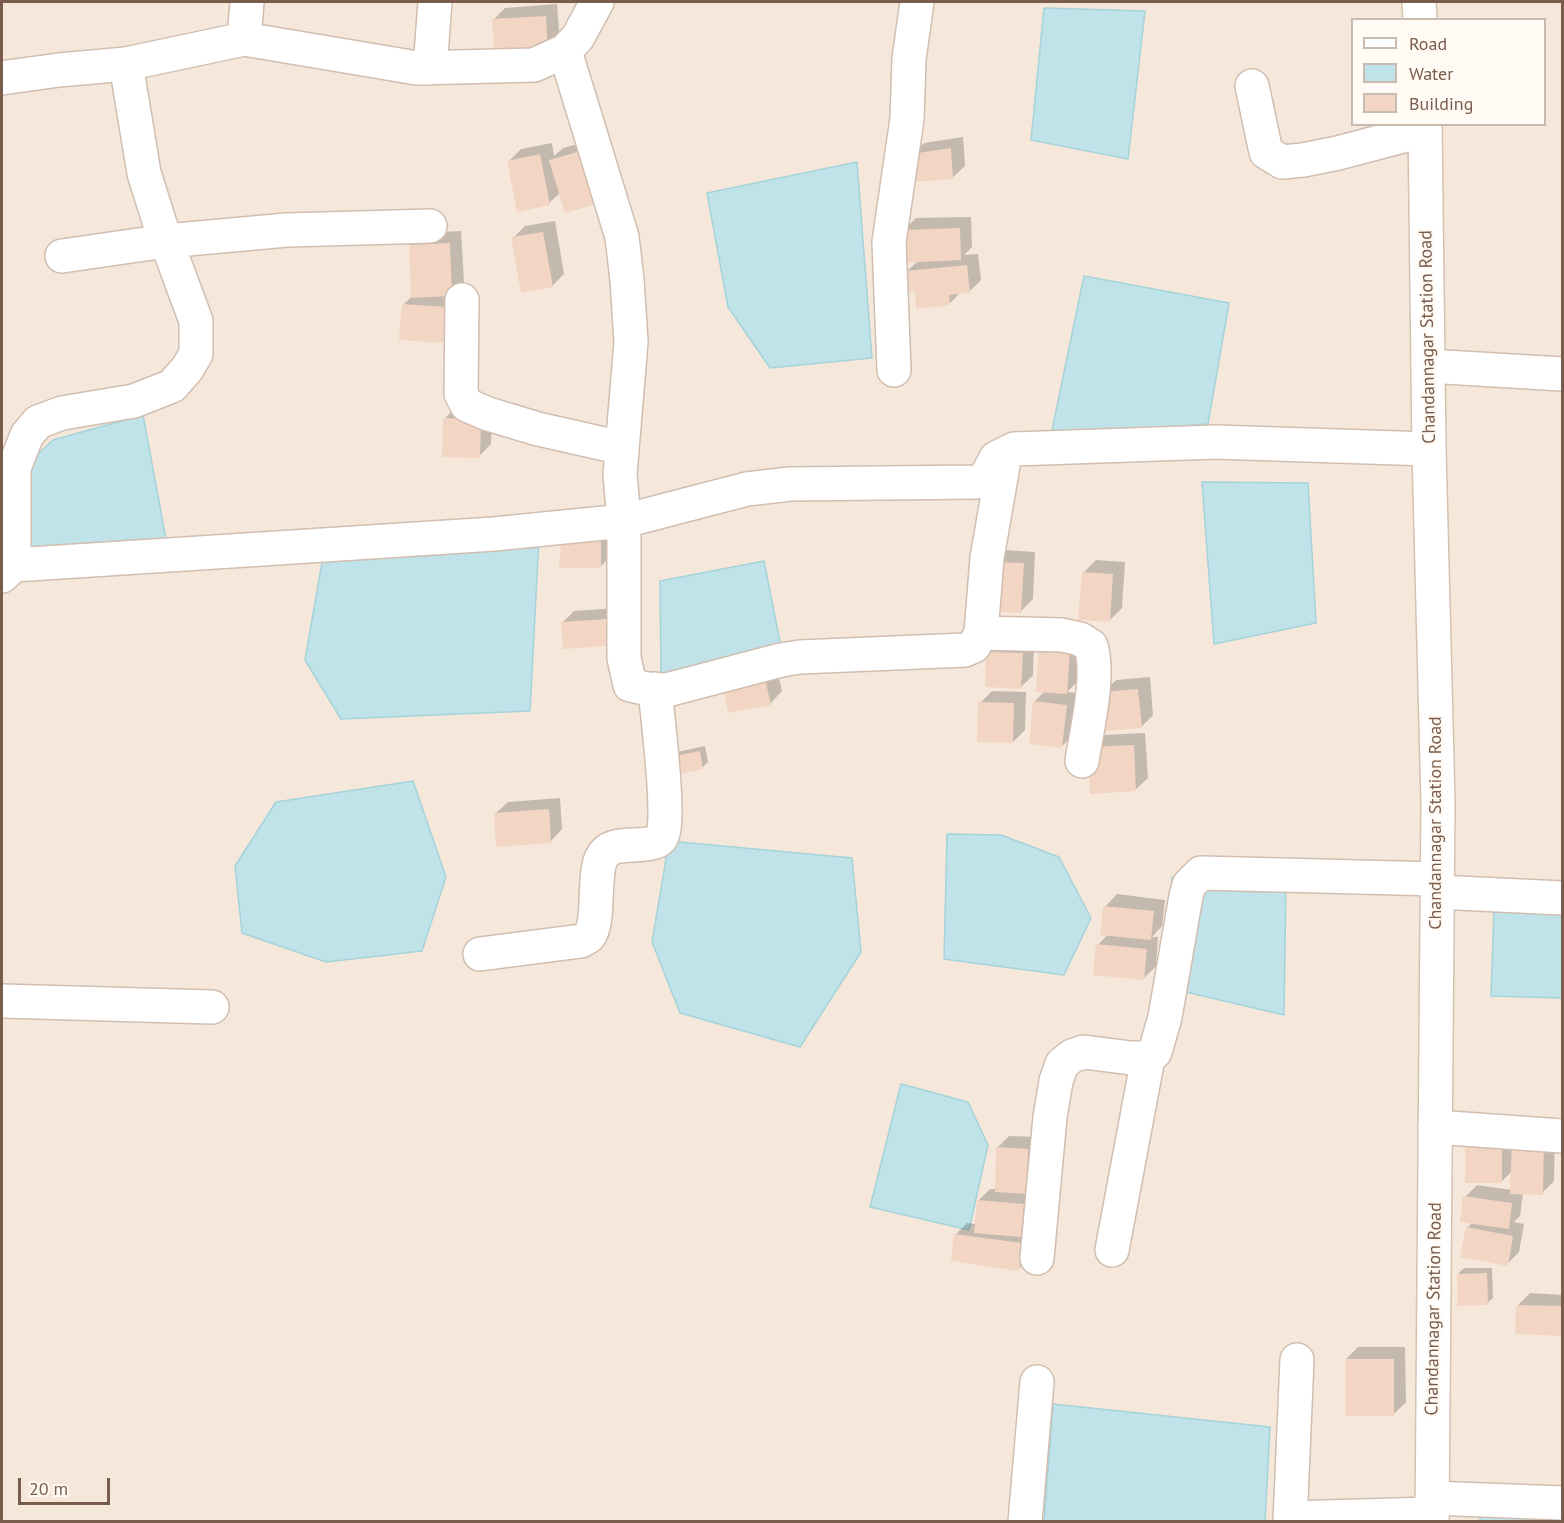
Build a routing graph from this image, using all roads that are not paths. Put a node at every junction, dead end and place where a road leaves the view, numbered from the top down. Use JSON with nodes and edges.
{"nodes":[{"id":1,"x":247,"y":2,"type":"edge"},
{"id":2,"x":435,"y":2,"type":"edge"},
{"id":3,"x":597,"y":2,"type":"edge"},
{"id":4,"x":917,"y":2,"type":"edge"},
{"id":5,"x":1419,"y":2,"type":"edge"},
{"id":6,"x":1420,"y":18,"type":"edge"},
{"id":7,"x":244,"y":39,"type":"junction"},
{"id":8,"x":565,"y":51,"type":"junction"},
{"id":9,"x":126,"y":64,"type":"junction"},
{"id":10,"x":430,"y":68,"type":"junction"},
{"id":11,"x":2,"y":78,"type":"edge"},
{"id":12,"x":1252,"y":86,"type":"dead end"},
{"id":13,"x":1425,"y":127,"type":"edge"},
{"id":14,"x":430,"y":225,"type":"dead end"},
{"id":15,"x":166,"y":241,"type":"junction"},
{"id":16,"x":62,"y":255,"type":"dead end"},
{"id":17,"x":462,"y":300,"type":"dead end"},
{"id":18,"x":1428,"y":366,"type":"junction"},
{"id":19,"x":894,"y":370,"type":"dead end"},
{"id":20,"x":1563,"y":374,"type":"edge"},
{"id":21,"x":622,"y":448,"type":"junction"},
{"id":22,"x":1429,"y":449,"type":"junction"},
{"id":23,"x":1005,"y":453,"type":"junction"},
{"id":24,"x":624,"y":521,"type":"junction"},
{"id":25,"x":8,"y":571,"type":"edge"},
{"id":26,"x":981,"y":633,"type":"junction"},
{"id":27,"x":655,"y":689,"type":"junction"},
{"id":28,"x":1082,"y":760,"type":"dead end"},
{"id":29,"x":1437,"y":886,"type":"junction"},
{"id":30,"x":1563,"y":898,"type":"edge"},
{"id":31,"x":480,"y":954,"type":"dead end"},
{"id":32,"x":2,"y":1001,"type":"edge"},
{"id":33,"x":212,"y":1007,"type":"dead end"},
{"id":34,"x":1148,"y":1058,"type":"junction"},
{"id":35,"x":1435,"y":1127,"type":"junction"},
{"id":36,"x":1563,"y":1136,"type":"edge"},
{"id":37,"x":1112,"y":1250,"type":"dead end"},
{"id":38,"x":1037,"y":1258,"type":"dead end"},
{"id":39,"x":1298,"y":1360,"type":"dead end"},
{"id":40,"x":1037,"y":1382,"type":"dead end"},
{"id":41,"x":1563,"y":1503,"type":"edge"},
{"id":42,"x":1432,"y":1511,"type":"edge"},
{"id":43,"x":1290,"y":1520,"type":"edge"},
{"id":44,"x":1025,"y":1521,"type":"edge"}],
"edges":[{"from":1,"to":7,"type":"street"},
{"from":2,"to":10,"type":"street"},
{"from":3,"to":8,"type":"street"},
{"from":4,"to":19,"type":"street"},
{"from":5,"to":6,"type":"street"},
{"from":7,"to":9,"type":"street"},
{"from":7,"to":10,"type":"street"},
{"from":8,"to":10,"type":"street"},
{"from":8,"to":21,"type":"street"},
{"from":9,"to":11,"type":"street"},
{"from":9,"to":15,"type":"street"},
{"from":12,"to":13,"type":"street"},
{"from":13,"to":18,"type":"street","name":"Chandannagar Station Road"},
{"from":14,"to":15,"type":"street"},
{"from":15,"to":16,"type":"street"},
{"from":15,"to":25,"type":"street"},
{"from":17,"to":21,"type":"street"},
{"from":18,"to":20,"type":"street"},
{"from":18,"to":22,"type":"street","name":"Chandannagar Station Road"},
{"from":21,"to":24,"type":"street"},
{"from":22,"to":23,"type":"street"},
{"from":22,"to":29,"type":"street","name":"Chandannagar Station Road"},
{"from":23,"to":24,"type":"street"},
{"from":23,"to":26,"type":"street"},
{"from":24,"to":25,"type":"street"},
{"from":24,"to":27,"type":"street"},
{"from":26,"to":27,"type":"street"},
{"from":26,"to":28,"type":"street"},
{"from":27,"to":31,"type":"street"},
{"from":29,"to":30,"type":"street"},
{"from":29,"to":34,"type":"street"},
{"from":29,"to":35,"type":"street","name":"Chandannagar Station Road"},
{"from":32,"to":33,"type":"street"},
{"from":34,"to":37,"type":"street"},
{"from":34,"to":38,"type":"street"},
{"from":35,"to":36,"type":"street"},
{"from":35,"to":42,"type":"street","name":"Chandannagar Station Road"},
{"from":39,"to":43,"type":"street"},
{"from":40,"to":44,"type":"street"},
{"from":41,"to":42,"type":"street"},
{"from":42,"to":43,"type":"street"}]}
